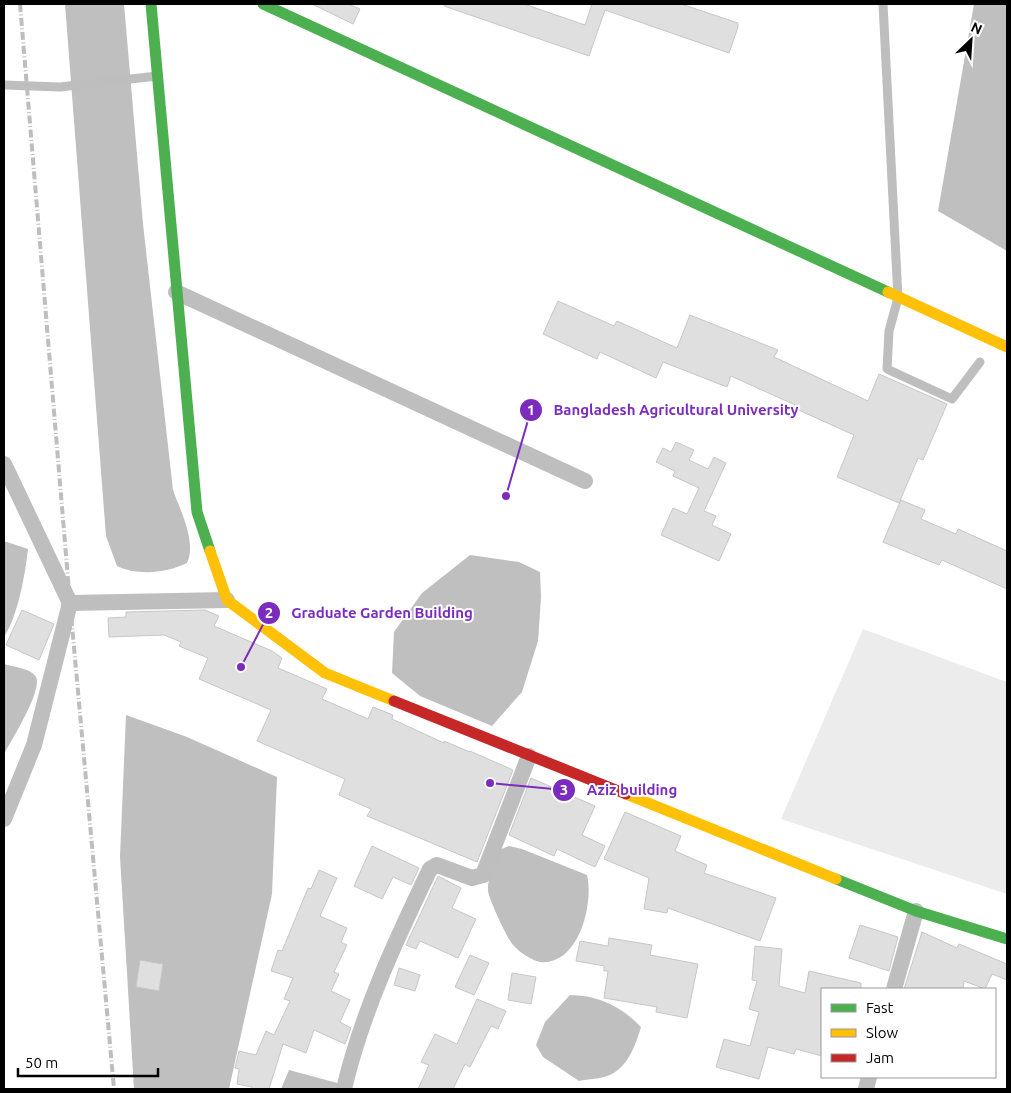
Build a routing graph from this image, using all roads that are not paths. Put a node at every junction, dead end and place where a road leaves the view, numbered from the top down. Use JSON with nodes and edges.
{"nodes":[{"id":1,"x":151,"y":4,"type":"edge"},
{"id":2,"x":263,"y":4,"type":"edge"},
{"id":3,"x":883,"y":4,"type":"edge"},
{"id":4,"x":158,"y":76,"type":"junction"},
{"id":5,"x":4,"y":85,"type":"edge"},
{"id":6,"x":176,"y":292,"type":"junction"},
{"id":7,"x":898,"y":298,"type":"junction"},
{"id":8,"x":1007,"y":347,"type":"edge"},
{"id":9,"x":980,"y":362,"type":"dead end"},
{"id":10,"x":4,"y":464,"type":"edge"},
{"id":11,"x":585,"y":481,"type":"dead end"},
{"id":12,"x":227,"y":600,"type":"junction"},
{"id":13,"x":70,"y":604,"type":"junction"},
{"id":14,"x":530,"y":756,"type":"junction"},
{"id":15,"x":4,"y":819,"type":"edge"},
{"id":16,"x":916,"y":911,"type":"junction"},
{"id":17,"x":1007,"y":939,"type":"edge"},
{"id":18,"x":894,"y":988,"type":"edge"},
{"id":19,"x":344,"y":1089,"type":"edge"}],
"edges":[{"from":1,"to":4,"type":"street"},
{"from":2,"to":7,"type":"street"},
{"from":3,"to":7,"type":"lane"},
{"from":4,"to":5,"type":"lane"},
{"from":4,"to":6,"type":"street"},
{"from":6,"to":11,"type":"street"},
{"from":6,"to":12,"type":"street"},
{"from":7,"to":8,"type":"street"},
{"from":7,"to":9,"type":"lane"},
{"from":10,"to":13,"type":"street"},
{"from":12,"to":13,"type":"street"},
{"from":12,"to":14,"type":"street"},
{"from":13,"to":15,"type":"street"},
{"from":14,"to":16,"type":"street"},
{"from":14,"to":19,"type":"street"},
{"from":16,"to":17,"type":"street"},
{"from":16,"to":18,"type":"street"}]}
